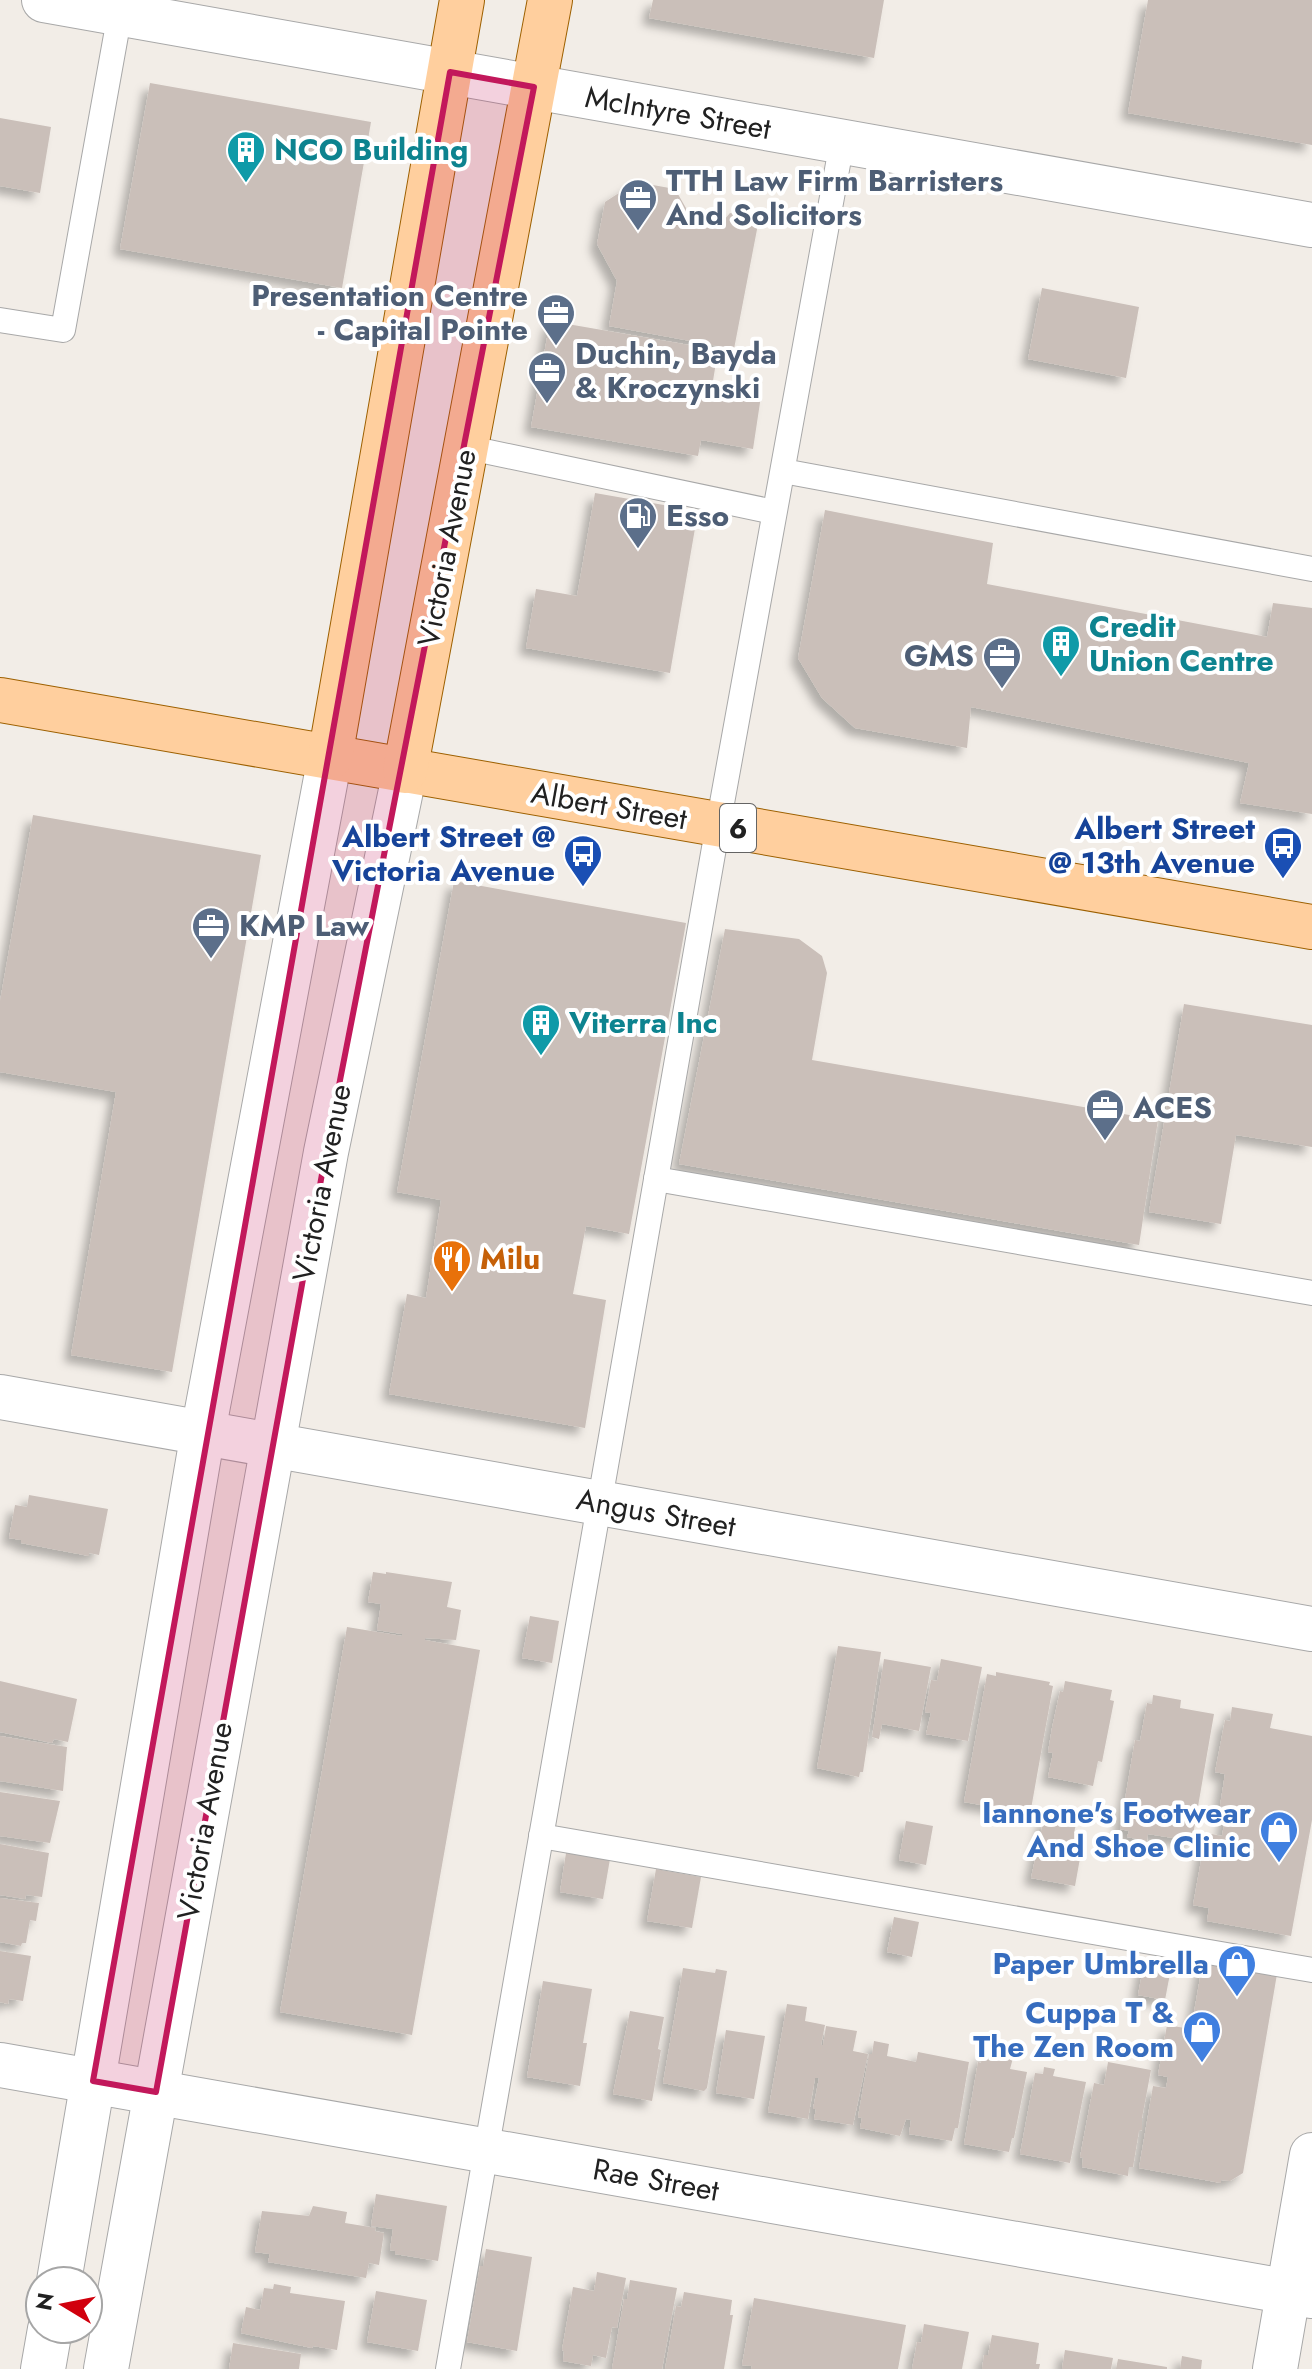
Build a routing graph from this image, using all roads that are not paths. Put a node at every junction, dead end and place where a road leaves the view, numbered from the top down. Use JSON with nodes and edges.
{"nodes":[{"id":1,"x":44,"y":0,"type":"edge"},
{"id":2,"x":462,"y":0,"type":"edge"},
{"id":3,"x":550,"y":0,"type":"edge"},
{"id":4,"x":120,"y":13,"type":"junction"},
{"id":5,"x":450,"y":72,"type":"junction"},
{"id":6,"x":534,"y":87,"type":"junction"},
{"id":7,"x":842,"y":142,"type":"junction"},
{"id":8,"x":1312,"y":225,"type":"edge"},
{"id":9,"x":0,"y":320,"type":"edge"},
{"id":10,"x":465,"y":447,"type":"junction"},
{"id":11,"x":783,"y":471,"type":"junction"},
{"id":12,"x":774,"y":512,"type":"junction"},
{"id":13,"x":1312,"y":569,"type":"edge"},
{"id":14,"x":0,"y":700,"type":"edge"},
{"id":15,"x":330,"y":757,"type":"junction"},
{"id":16,"x":405,"y":771,"type":"junction"},
{"id":17,"x":718,"y":825,"type":"junction"},
{"id":18,"x":1312,"y":927,"type":"edge"},
{"id":19,"x":656,"y":1179,"type":"junction"},
{"id":20,"x":1312,"y":1293,"type":"edge"},
{"id":21,"x":0,"y":1397,"type":"edge"},
{"id":22,"x":203,"y":1432,"type":"junction"},
{"id":23,"x":274,"y":1445,"type":"junction"},
{"id":24,"x":599,"y":1503,"type":"junction"},
{"id":25,"x":1312,"y":1629,"type":"edge"},
{"id":26,"x":541,"y":1836,"type":"junction"},
{"id":27,"x":1312,"y":1970,"type":"edge"},
{"id":28,"x":0,"y":2065,"type":"edge"},
{"id":29,"x":93,"y":2081,"type":"junction"},
{"id":30,"x":156,"y":2092,"type":"junction"},
{"id":31,"x":486,"y":2150,"type":"junction"},
{"id":32,"x":1312,"y":2155,"type":"edge"},
{"id":33,"x":62,"y":2265,"type":"edge"},
{"id":34,"x":1300,"y":2294,"type":"edge"},
{"id":35,"x":47,"y":2345,"type":"edge"},
{"id":36,"x":43,"y":2369,"type":"edge"},
{"id":37,"x":106,"y":2369,"type":"edge"},
{"id":38,"x":448,"y":2369,"type":"edge"},
{"id":39,"x":1275,"y":2369,"type":"edge"}],
"edges":[{"from":1,"to":4,"type":"street","name":"McIntyre Street"},
{"from":2,"to":5,"type":"main road"},
{"from":3,"to":6,"type":"main road","name":"Victoria Avenue"},
{"from":4,"to":5,"type":"street","name":"McIntyre Street"},
{"from":4,"to":9,"type":"lane"},
{"from":5,"to":6,"type":"street","name":"McIntyre Street"},
{"from":5,"to":15,"type":"main road"},
{"from":6,"to":7,"type":"street","name":"McIntyre Street"},
{"from":6,"to":10,"type":"main road","name":"Victoria Avenue"},
{"from":7,"to":8,"type":"street","name":"McIntyre Street"},
{"from":7,"to":11,"type":"lane"},
{"from":10,"to":12,"type":"lane"},
{"from":10,"to":16,"type":"main road","name":"Victoria Avenue"},
{"from":11,"to":12,"type":"lane"},
{"from":11,"to":13,"type":"lane"},
{"from":12,"to":17,"type":"lane"},
{"from":14,"to":15,"type":"main road","name":"Albert Street","number":"6"},
{"from":15,"to":16,"type":"main road","name":"Albert Street","number":"6"},
{"from":15,"to":22,"type":"street"},
{"from":16,"to":17,"type":"main road","name":"Albert Street","number":"6"},
{"from":16,"to":23,"type":"street","name":"Victoria Avenue"},
{"from":17,"to":18,"type":"main road","name":"Albert Street","number":"6"},
{"from":17,"to":19,"type":"lane"},
{"from":19,"to":20,"type":"lane"},
{"from":19,"to":24,"type":"lane"},
{"from":21,"to":22,"type":"street","name":"Angus Street"},
{"from":22,"to":23,"type":"street","name":"Angus Street"},
{"from":22,"to":29,"type":"street"},
{"from":23,"to":24,"type":"street","name":"Angus Street"},
{"from":23,"to":30,"type":"street","name":"Victoria Avenue"},
{"from":24,"to":25,"type":"street","name":"Angus Street"},
{"from":24,"to":26,"type":"lane"},
{"from":26,"to":27,"type":"lane"},
{"from":26,"to":31,"type":"lane"},
{"from":28,"to":29,"type":"street","name":"Rae Street"},
{"from":29,"to":30,"type":"street","name":"Rae Street"},
{"from":29,"to":33,"type":"street"},
{"from":30,"to":31,"type":"street","name":"Rae Street"},
{"from":30,"to":37,"type":"street","name":"Victoria Avenue"},
{"from":31,"to":34,"type":"street","name":"Rae Street"},
{"from":31,"to":38,"type":"lane"},
{"from":32,"to":34,"type":"street"},
{"from":34,"to":39,"type":"street"},
{"from":35,"to":36,"type":"street"}]}
